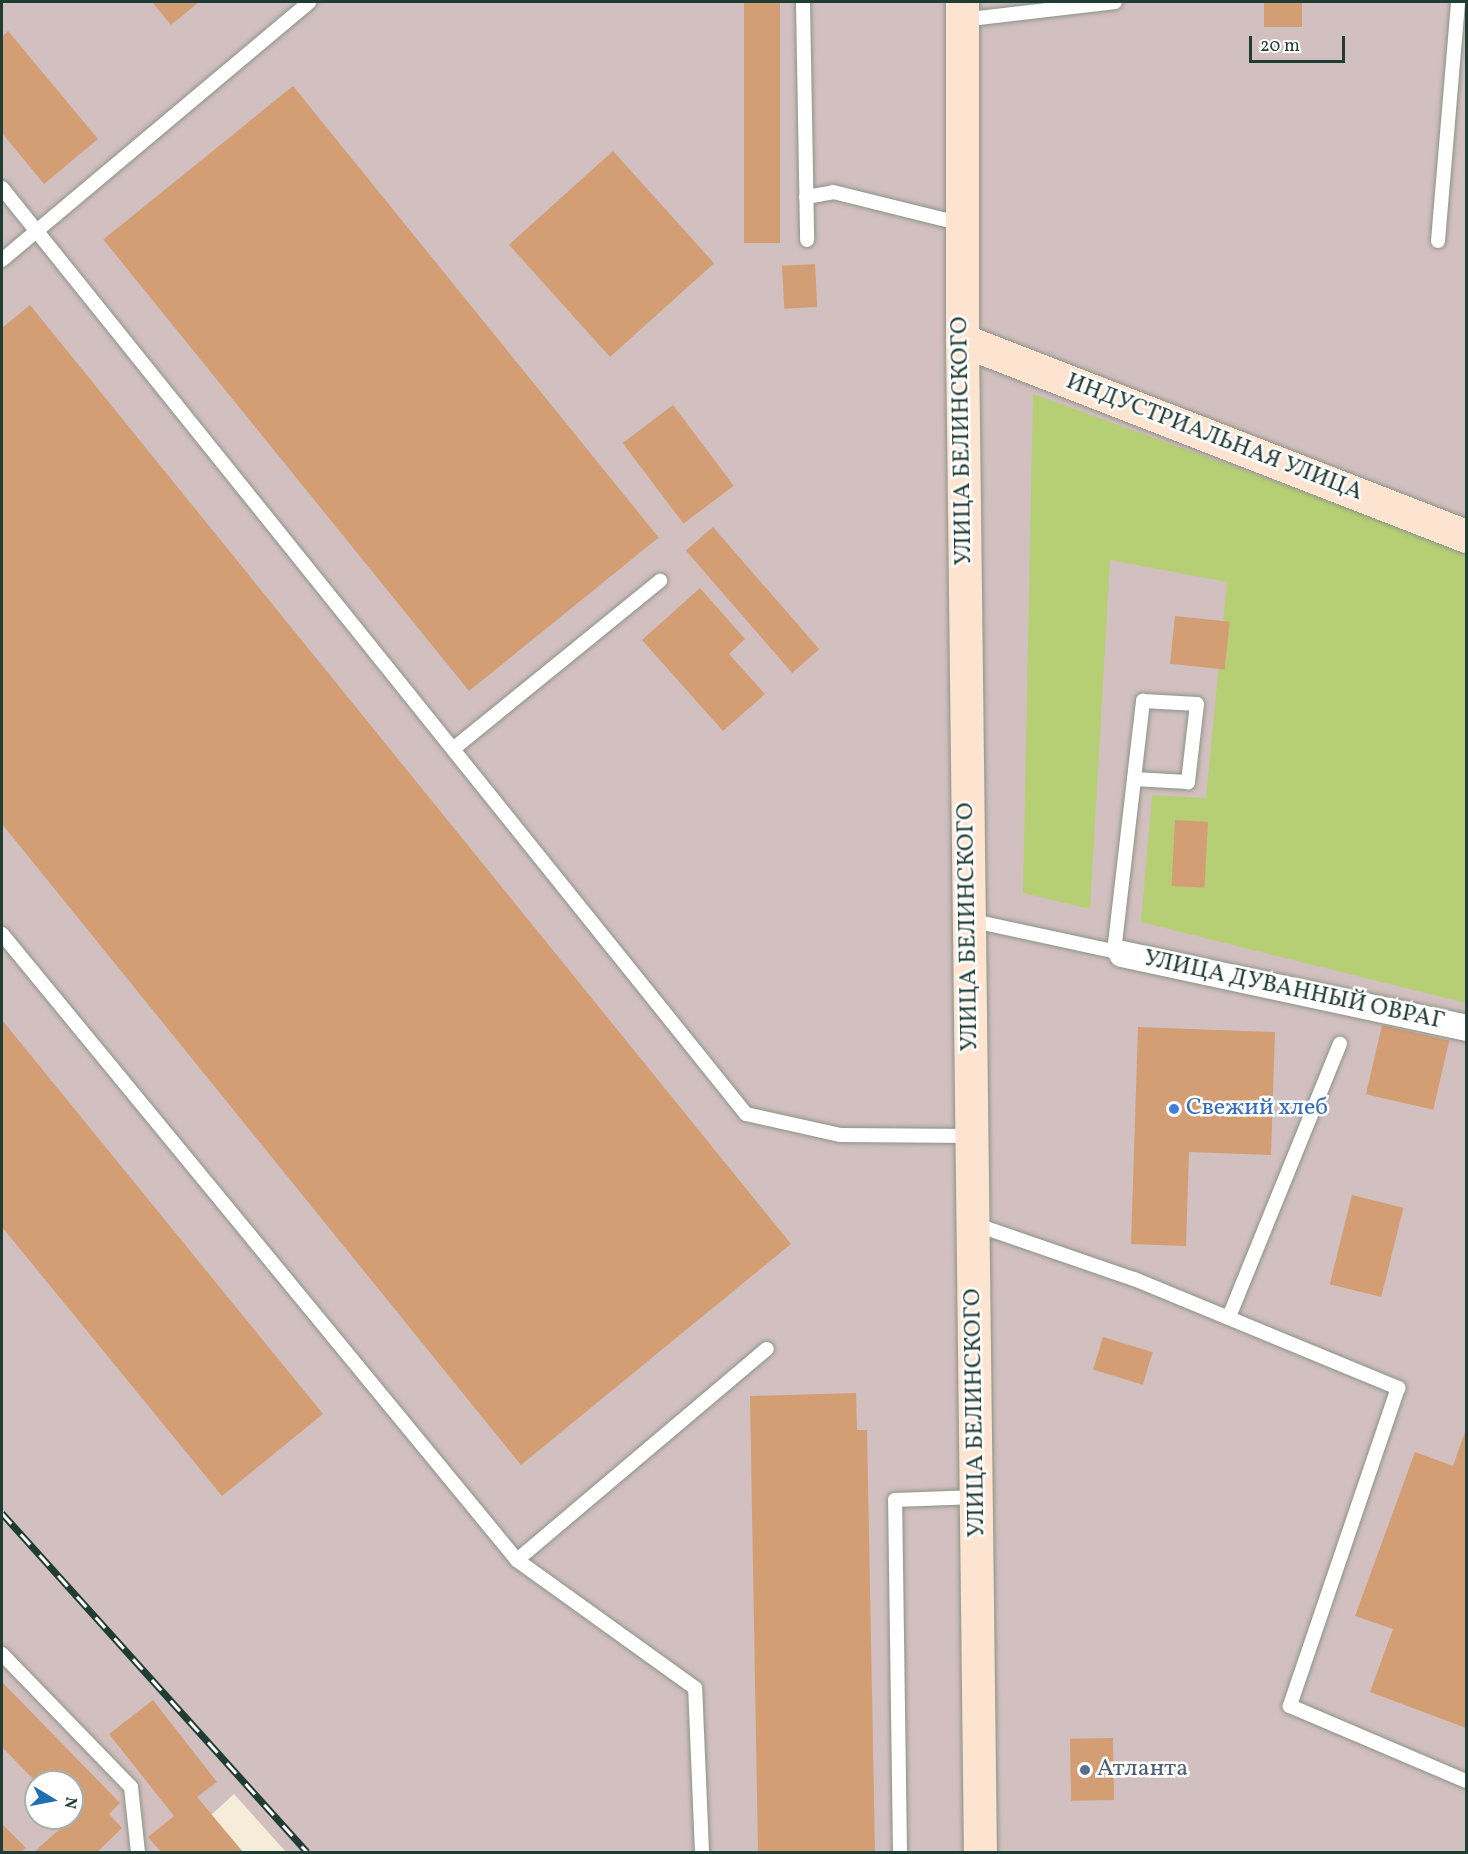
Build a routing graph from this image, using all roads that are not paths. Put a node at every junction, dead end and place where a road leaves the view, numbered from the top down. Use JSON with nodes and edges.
{"nodes":[{"id":1,"x":309,"y":2,"type":"edge"},
{"id":2,"x":802,"y":2,"type":"edge"},
{"id":3,"x":1115,"y":2,"type":"edge"},
{"id":4,"x":1458,"y":2,"type":"edge"},
{"id":5,"x":962,"y":11,"type":"edge"},
{"id":6,"x":2,"y":188,"type":"edge"},
{"id":7,"x":806,"y":197,"type":"junction"},
{"id":8,"x":962,"y":224,"type":"junction"},
{"id":9,"x":37,"y":231,"type":"junction"},
{"id":10,"x":807,"y":240,"type":"dead end"},
{"id":11,"x":1438,"y":242,"type":"dead end"},
{"id":12,"x":2,"y":260,"type":"edge"},
{"id":13,"x":962,"y":340,"type":"junction"},
{"id":14,"x":1467,"y":536,"type":"edge"},
{"id":15,"x":660,"y":581,"type":"dead end"},
{"id":16,"x":453,"y":749,"type":"junction"},
{"id":17,"x":1134,"y":779,"type":"junction"},
{"id":18,"x":969,"y":920,"type":"junction"},
{"id":19,"x":2,"y":934,"type":"edge"},
{"id":20,"x":1118,"y":953,"type":"junction"},
{"id":21,"x":1467,"y":1028,"type":"edge"},
{"id":22,"x":1340,"y":1044,"type":"dead end"},
{"id":23,"x":974,"y":1136,"type":"junction"},
{"id":24,"x":974,"y":1224,"type":"junction"},
{"id":25,"x":1228,"y":1317,"type":"junction"},
{"id":26,"x":767,"y":1349,"type":"dead end"},
{"id":27,"x":977,"y":1497,"type":"junction"},
{"id":28,"x":517,"y":1560,"type":"junction"},
{"id":29,"x":2,"y":1654,"type":"edge"},
{"id":30,"x":1467,"y":1781,"type":"edge"},
{"id":31,"x":138,"y":1852,"type":"edge"},
{"id":32,"x":702,"y":1852,"type":"edge"},
{"id":33,"x":900,"y":1852,"type":"edge"},
{"id":34,"x":980,"y":1852,"type":"edge"}],
"edges":[{"from":1,"to":9,"type":"lane"},
{"from":2,"to":7,"type":"lane"},
{"from":3,"to":5,"type":"lane"},
{"from":4,"to":11,"type":"lane"},
{"from":5,"to":8,"type":"street","name":"УЛИЦА БЕЛИНСКОГО"},
{"from":6,"to":9,"type":"lane"},
{"from":7,"to":8,"type":"lane"},
{"from":7,"to":10,"type":"lane"},
{"from":8,"to":13,"type":"street","name":"УЛИЦА БЕЛИНСКОГО"},
{"from":9,"to":12,"type":"lane"},
{"from":9,"to":16,"type":"lane"},
{"from":13,"to":14,"type":"street","name":"ИНДУСТРИАЛЬНАЯ УЛИЦА"},
{"from":13,"to":18,"type":"street","name":"УЛИЦА БЕЛИНСКОГО"},
{"from":15,"to":16,"type":"lane"},
{"from":16,"to":23,"type":"lane"},
{"from":17,"to":17,"type":"lane"},
{"from":17,"to":20,"type":"lane"},
{"from":18,"to":20,"type":"lane"},
{"from":18,"to":23,"type":"street","name":"УЛИЦА БЕЛИНСКОГО"},
{"from":19,"to":28,"type":"lane"},
{"from":20,"to":21,"type":"street","name":"УЛИЦА ДУВАННЫЙ ОВРАГ"},
{"from":22,"to":25,"type":"lane"},
{"from":23,"to":24,"type":"street","name":"УЛИЦА БЕЛИНСКОГО"},
{"from":24,"to":25,"type":"lane"},
{"from":24,"to":27,"type":"street","name":"УЛИЦА БЕЛИНСКОГО"},
{"from":25,"to":30,"type":"lane"},
{"from":26,"to":28,"type":"lane"},
{"from":27,"to":33,"type":"lane"},
{"from":27,"to":34,"type":"street","name":"УЛИЦА БЕЛИНСКОГО"},
{"from":28,"to":32,"type":"lane"},
{"from":29,"to":31,"type":"lane"}]}
